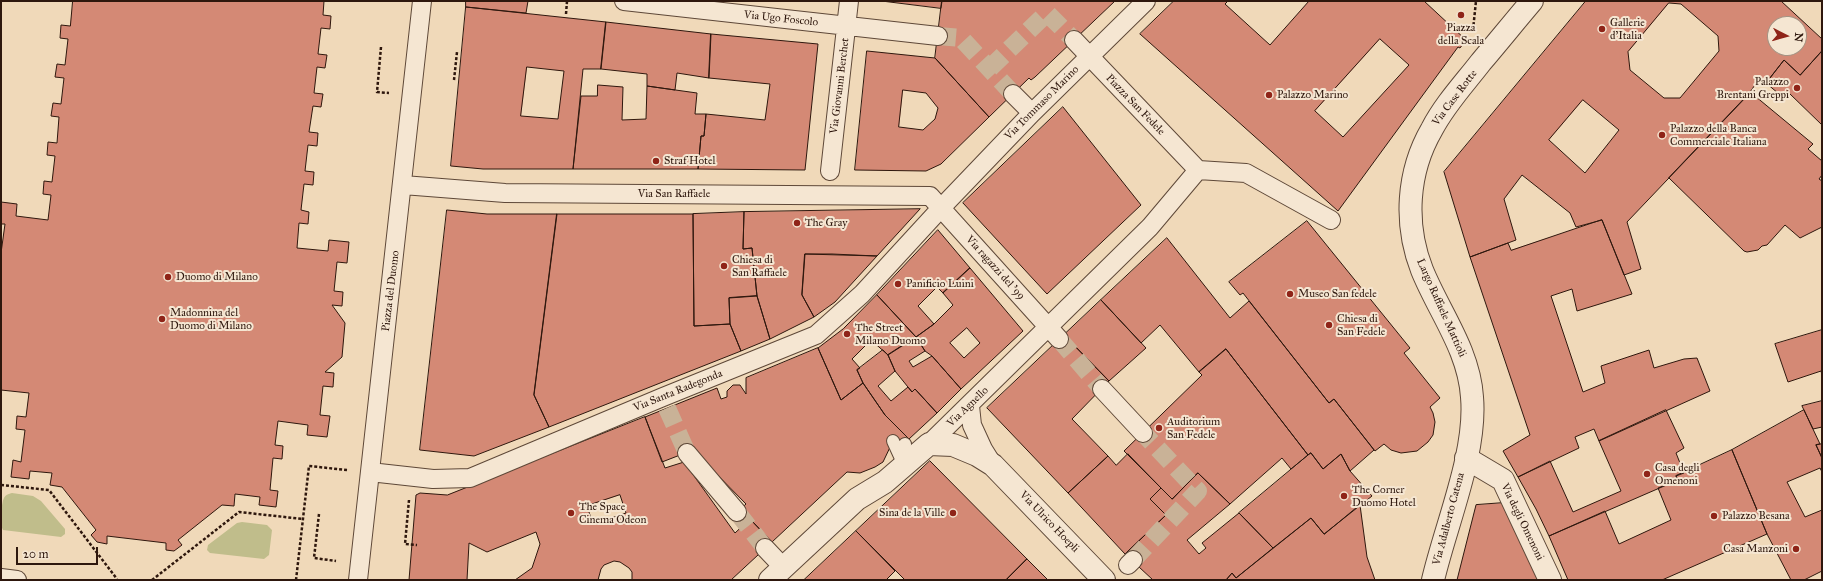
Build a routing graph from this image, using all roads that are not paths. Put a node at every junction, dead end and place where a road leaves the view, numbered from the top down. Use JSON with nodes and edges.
{"nodes":[{"id":1,"x":422,"y":1,"type":"edge"},
{"id":2,"x":624,"y":1,"type":"edge"},
{"id":3,"x":849,"y":1,"type":"edge"},
{"id":4,"x":1146,"y":1,"type":"edge"},
{"id":5,"x":1532,"y":1,"type":"edge"},
{"id":6,"x":847,"y":26,"type":"junction"},
{"id":7,"x":938,"y":36,"type":"tunnel mouth"},
{"id":8,"x":1074,"y":40,"type":"tunnel mouth"},
{"id":9,"x":1088,"y":56,"type":"junction"},
{"id":10,"x":1013,"y":94,"type":"tunnel mouth"},
{"id":11,"x":1032,"y":113,"type":"junction"},
{"id":12,"x":1419,"y":159,"type":"joint"},
{"id":13,"x":1198,"y":170,"type":"junction"},
{"id":14,"x":830,"y":171,"type":"dead end"},
{"id":15,"x":403,"y":185,"type":"junction"},
{"id":16,"x":941,"y":208,"type":"junction"},
{"id":17,"x":1331,"y":220,"type":"dead end"},
{"id":18,"x":1054,"y":333,"type":"junction"},
{"id":19,"x":1102,"y":389,"type":"tunnel mouth"},
{"id":20,"x":970,"y":406,"type":"junction"},
{"id":21,"x":1143,"y":433,"type":"tunnel mouth"},
{"id":22,"x":899,"y":442,"type":"dead end"},
{"id":23,"x":929,"y":444,"type":"junction"},
{"id":24,"x":687,"y":453,"type":"tunnel mouth"},
{"id":25,"x":1466,"y":458,"type":"junction"},
{"id":26,"x":904,"y":465,"type":"junction"},
{"id":27,"x":993,"y":465,"type":"junction"},
{"id":28,"x":370,"y":472,"type":"junction"},
{"id":29,"x":737,"y":512,"type":"tunnel mouth"},
{"id":30,"x":765,"y":548,"type":"tunnel mouth"},
{"id":31,"x":777,"y":574,"type":"edge"},
{"id":32,"x":1,"y":578,"type":"edge"},
{"id":33,"x":17,"y":580,"type":"edge"},
{"id":34,"x":358,"y":580,"type":"edge"},
{"id":35,"x":1104,"y":580,"type":"edge"},
{"id":36,"x":1433,"y":580,"type":"edge"},
{"id":37,"x":1550,"y":580,"type":"edge"}],
"edges":[{"from":1,"to":15,"type":"street","name":"Piazza del Duomo"},
{"from":2,"to":6,"type":"street","name":"Via Ugo Foscolo"},
{"from":3,"to":6,"type":"street","name":"Via Giovanni Berchet"},
{"from":4,"to":9,"type":"street","name":"Via Tommaso Marino"},
{"from":5,"to":12,"type":"street","name":"Via Case Rotte"},
{"from":6,"to":7,"type":"street","name":"Via Ugo Foscolo"},
{"from":6,"to":14,"type":"street","name":"Via Giovanni Berchet"},
{"from":8,"to":9,"type":"street","name":"Piazza San Fedele"},
{"from":9,"to":11,"type":"street","name":"Via Tommaso Marino"},
{"from":9,"to":13,"type":"street","name":"Piazza San Fedele"},
{"from":10,"to":11,"type":"street"},
{"from":11,"to":16,"type":"street","name":"Via Tommaso Marino"},
{"from":12,"to":25,"type":"street","name":"Largo Raffaele Mattioli"},
{"from":13,"to":17,"type":"street"},
{"from":13,"to":18,"type":"street","name":"Via Agnello"},
{"from":15,"to":16,"type":"street","name":"Via San Raffaele"},
{"from":15,"to":28,"type":"street","name":"Piazza del Duomo"},
{"from":16,"to":18,"type":"street","name":"Via ragazzi del '99"},
{"from":16,"to":28,"type":"street","name":"Via Santa Radegonda"},
{"from":18,"to":20,"type":"street","name":"Via Agnello"},
{"from":19,"to":21,"type":"street"},
{"from":20,"to":23,"type":"street","name":"Via Agnello"},
{"from":20,"to":27,"type":"street","name":"Via Ulrico Hoepli"},
{"from":22,"to":26,"type":"lane"},
{"from":23,"to":26,"type":"street","name":"Via Agnello"},
{"from":23,"to":27,"type":"street","name":"Via Ulrico Hoepli"},
{"from":24,"to":29,"type":"street"},
{"from":25,"to":36,"type":"street","name":"Via Adalberto Catena"},
{"from":25,"to":37,"type":"street","name":"Via degli Omenoni"},
{"from":26,"to":31,"type":"street","name":"Via Agnello"},
{"from":27,"to":35,"type":"street","name":"Via Ulrico Hoepli"},
{"from":28,"to":34,"type":"street","name":"Piazza del Duomo"},
{"from":30,"to":31,"type":"street"},
{"from":32,"to":33,"type":"street"}]}
